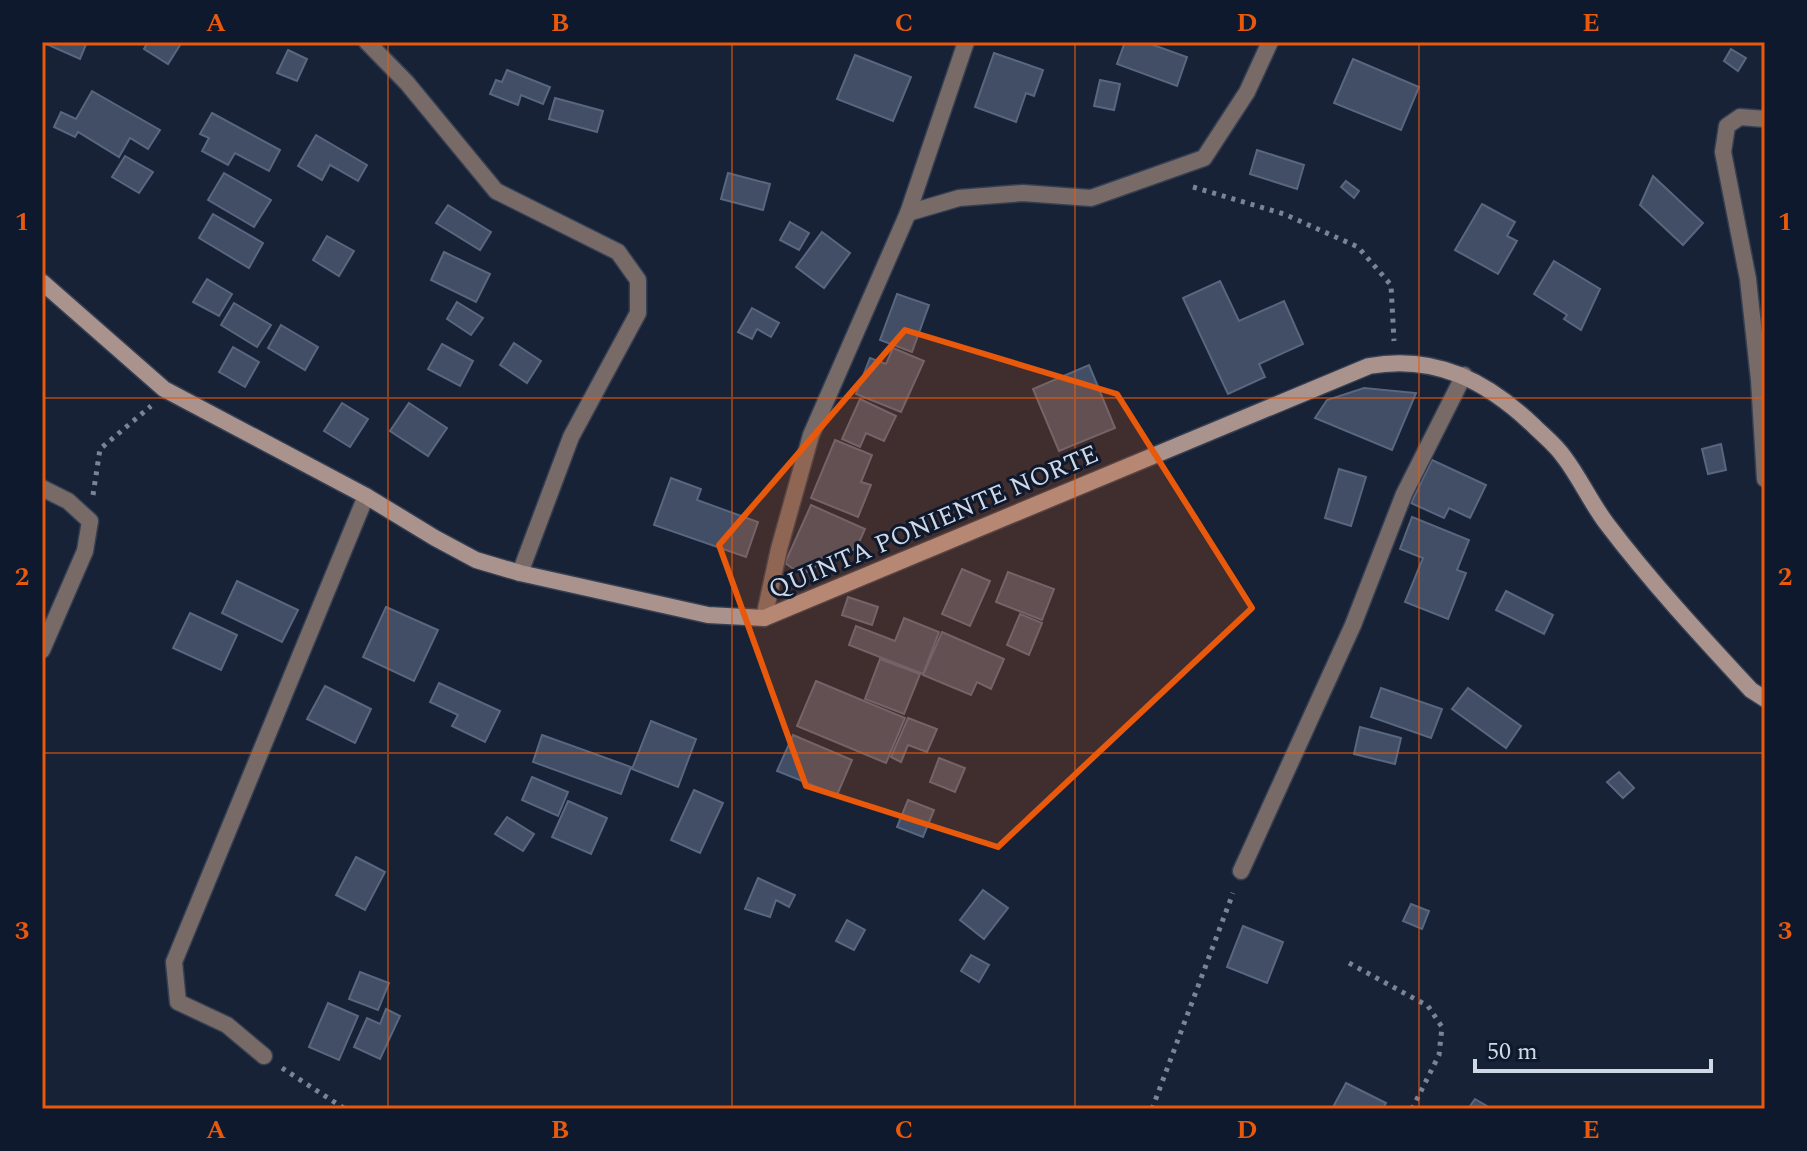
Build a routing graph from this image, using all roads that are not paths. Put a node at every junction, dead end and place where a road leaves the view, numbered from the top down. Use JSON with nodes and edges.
{"nodes":[{"id":1,"x":367,"y":42,"type":"edge"},
{"id":2,"x":966,"y":42,"type":"edge"},
{"id":3,"x":1270,"y":42,"type":"edge"},
{"id":4,"x":1765,"y":119,"type":"edge"},
{"id":5,"x":908,"y":213,"type":"junction"},
{"id":6,"x":42,"y":282,"type":"edge"},
{"id":7,"x":1464,"y":375,"type":"junction"},
{"id":8,"x":1765,"y":479,"type":"edge"},
{"id":9,"x":42,"y":488,"type":"edge"},
{"id":10,"x":366,"y":496,"type":"junction"},
{"id":11,"x":520,"y":573,"type":"junction"},
{"id":12,"x":764,"y":618,"type":"junction"},
{"id":13,"x":42,"y":650,"type":"edge"},
{"id":14,"x":1765,"y":699,"type":"edge"},
{"id":15,"x":1241,"y":871,"type":"road end"},
{"id":16,"x":264,"y":1056,"type":"road end"}],
"edges":[{"from":1,"to":11,"type":"street"},
{"from":2,"to":5,"type":"street"},
{"from":3,"to":5,"type":"street"},
{"from":4,"to":8,"type":"street"},
{"from":5,"to":12,"type":"street"},
{"from":6,"to":10,"type":"street","name":"QUINTA PONIENTE NORTE"},
{"from":7,"to":12,"type":"street","name":"QUINTA PONIENTE NORTE"},
{"from":7,"to":14,"type":"street","name":"QUINTA PONIENTE NORTE"},
{"from":7,"to":15,"type":"street"},
{"from":9,"to":13,"type":"street"},
{"from":10,"to":11,"type":"street","name":"QUINTA PONIENTE NORTE"},
{"from":10,"to":16,"type":"street"},
{"from":11,"to":12,"type":"street","name":"QUINTA PONIENTE NORTE"}]}
